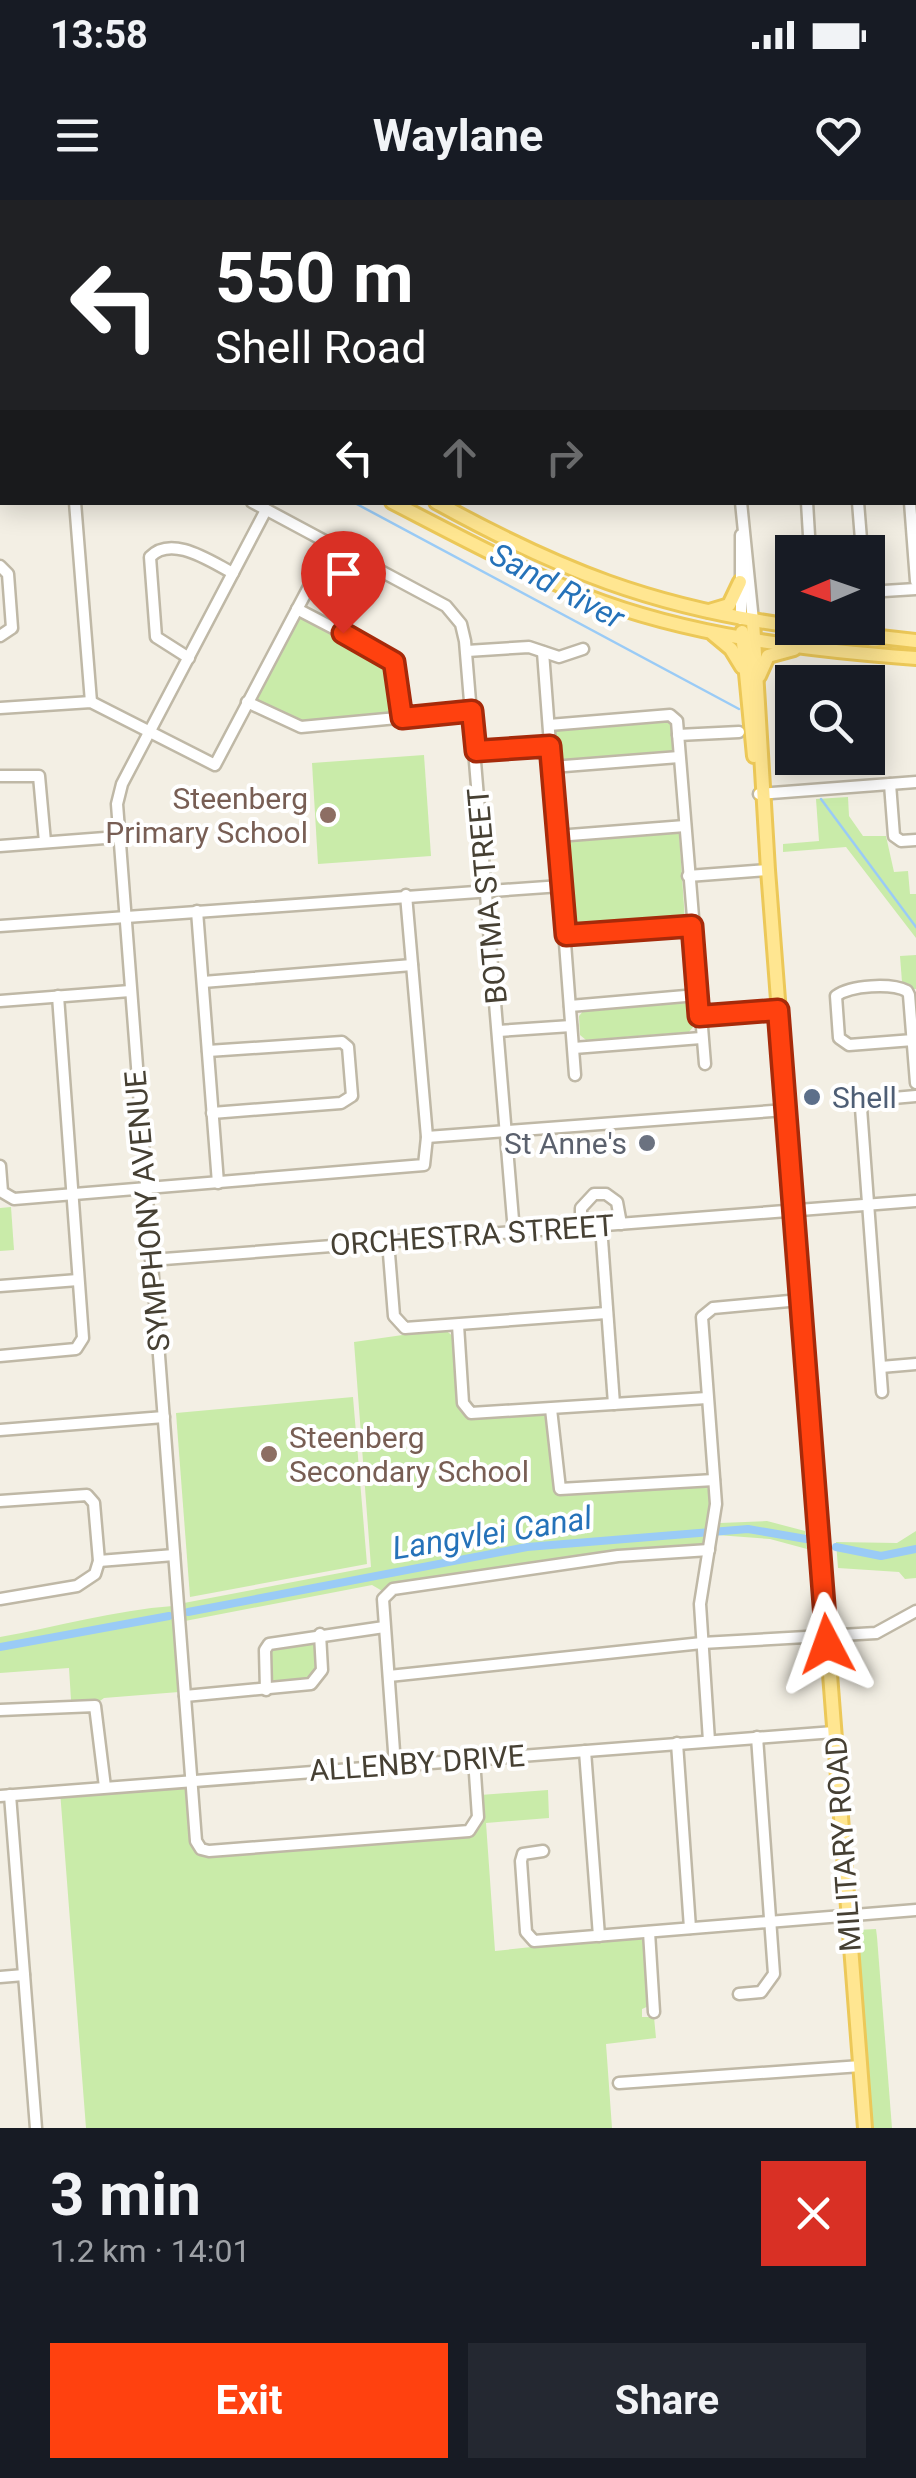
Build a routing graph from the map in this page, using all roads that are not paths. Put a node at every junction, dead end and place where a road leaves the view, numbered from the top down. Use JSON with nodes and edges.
{"nodes":[{"id":1,"x":76,"y":505,"type":"edge"},
{"id":2,"x":257,"y":505,"type":"edge"},
{"id":3,"x":398,"y":505,"type":"edge"},
{"id":4,"x":442,"y":505,"type":"edge"},
{"id":5,"x":741,"y":505,"type":"edge"},
{"id":6,"x":806,"y":505,"type":"edge"},
{"id":7,"x":858,"y":505,"type":"edge"},
{"id":8,"x":910,"y":505,"type":"edge"},
{"id":9,"x":266,"y":510,"type":"junction"},
{"id":10,"x":743,"y":523,"type":"junction"},
{"id":11,"x":809,"y":535,"type":"edge"},
{"id":12,"x":861,"y":535,"type":"edge"},
{"id":13,"x":330,"y":545,"type":"junction"},
{"id":14,"x":0,"y":566,"type":"edge"},
{"id":15,"x":233,"y":573,"type":"junction"},
{"id":16,"x":916,"y":581,"type":"edge"},
{"id":17,"x":740,"y":582,"type":"junction"},
{"id":18,"x":916,"y":589,"type":"edge"},
{"id":19,"x":885,"y":591,"type":"edge"},
{"id":20,"x":296,"y":609,"type":"junction"},
{"id":21,"x":696,"y":610,"type":"junction"},
{"id":22,"x":747,"y":620,"type":"junction"},
{"id":23,"x":775,"y":624,"type":"edge"},
{"id":24,"x":706,"y":630,"type":"junction"},
{"id":25,"x":0,"y":636,"type":"edge"},
{"id":26,"x":885,"y":637,"type":"edge"},
{"id":27,"x":749,"y":638,"type":"junction"},
{"id":28,"x":916,"y":641,"type":"edge"},
{"id":29,"x":583,"y":649,"type":"dead end"},
{"id":30,"x":827,"y":649,"type":"junction"},
{"id":31,"x":466,"y":652,"type":"junction"},
{"id":32,"x":543,"y":652,"type":"junction"},
{"id":33,"x":188,"y":658,"type":"junction"},
{"id":34,"x":916,"y":658,"type":"edge"},
{"id":35,"x":752,"y":682,"type":"junction"},
{"id":36,"x":92,"y":702,"type":"junction"},
{"id":37,"x":247,"y":702,"type":"junction"},
{"id":38,"x":0,"y":708,"type":"edge"},
{"id":39,"x":472,"y":711,"type":"junction"},
{"id":40,"x":402,"y":718,"type":"junction"},
{"id":41,"x":549,"y":724,"type":"junction"},
{"id":42,"x":150,"y":732,"type":"junction"},
{"id":43,"x":739,"y":732,"type":"dead end"},
{"id":44,"x":678,"y":736,"type":"junction"},
{"id":45,"x":550,"y":746,"type":"junction"},
{"id":46,"x":476,"y":751,"type":"junction"},
{"id":47,"x":680,"y":757,"type":"junction"},
{"id":48,"x":552,"y":767,"type":"junction"},
{"id":49,"x":0,"y":776,"type":"edge"},
{"id":50,"x":916,"y":782,"type":"edge"},
{"id":51,"x":890,"y":784,"type":"junction"},
{"id":52,"x":761,"y":794,"type":"junction"},
{"id":53,"x":685,"y":826,"type":"junction"},
{"id":54,"x":557,"y":836,"type":"junction"},
{"id":55,"x":118,"y":837,"type":"junction"},
{"id":56,"x":916,"y":840,"type":"edge"},
{"id":57,"x":45,"y":842,"type":"junction"},
{"id":58,"x":0,"y":846,"type":"edge"},
{"id":59,"x":768,"y":870,"type":"junction"},
{"id":60,"x":688,"y":876,"type":"junction"},
{"id":61,"x":561,"y":886,"type":"junction"},
{"id":62,"x":485,"y":892,"type":"junction"},
{"id":63,"x":406,"y":896,"type":"junction"},
{"id":64,"x":197,"y":911,"type":"junction"},
{"id":65,"x":124,"y":916,"type":"junction"},
{"id":66,"x":0,"y":926,"type":"edge"},
{"id":67,"x":692,"y":926,"type":"junction"},
{"id":68,"x":566,"y":935,"type":"junction"},
{"id":69,"x":412,"y":965,"type":"junction"},
{"id":70,"x":203,"y":982,"type":"junction"},
{"id":71,"x":130,"y":990,"type":"junction"},
{"id":72,"x":698,"y":995,"type":"junction"},
{"id":73,"x":58,"y":996,"type":"junction"},
{"id":74,"x":0,"y":1001,"type":"edge"},
{"id":75,"x":570,"y":1006,"type":"junction"},
{"id":76,"x":778,"y":1010,"type":"junction"},
{"id":77,"x":699,"y":1016,"type":"junction"},
{"id":78,"x":571,"y":1026,"type":"junction"},
{"id":79,"x":498,"y":1031,"type":"junction"},
{"id":80,"x":701,"y":1038,"type":"junction"},
{"id":81,"x":914,"y":1040,"type":"edge"},
{"id":82,"x":574,"y":1048,"type":"junction"},
{"id":83,"x":208,"y":1051,"type":"junction"},
{"id":84,"x":704,"y":1064,"type":"dead end"},
{"id":85,"x":575,"y":1075,"type":"dead end"},
{"id":86,"x":916,"y":1082,"type":"edge"},
{"id":87,"x":916,"y":1096,"type":"edge"},
{"id":88,"x":786,"y":1110,"type":"junction"},
{"id":89,"x":212,"y":1114,"type":"junction"},
{"id":90,"x":505,"y":1130,"type":"junction"},
{"id":91,"x":427,"y":1138,"type":"junction"},
{"id":92,"x":0,"y":1166,"type":"edge"},
{"id":93,"x":218,"y":1183,"type":"junction"},
{"id":94,"x":145,"y":1188,"type":"junction"},
{"id":95,"x":73,"y":1194,"type":"junction"},
{"id":96,"x":916,"y":1201,"type":"edge"},
{"id":97,"x":867,"y":1204,"type":"junction"},
{"id":98,"x":793,"y":1210,"type":"junction"},
{"id":99,"x":621,"y":1224,"type":"junction"},
{"id":100,"x":600,"y":1226,"type":"junction"},
{"id":101,"x":581,"y":1227,"type":"junction"},
{"id":102,"x":514,"y":1232,"type":"junction"},
{"id":103,"x":388,"y":1242,"type":"junction"},
{"id":104,"x":151,"y":1260,"type":"junction"},
{"id":105,"x":78,"y":1280,"type":"junction"},
{"id":106,"x":0,"y":1286,"type":"edge"},
{"id":107,"x":800,"y":1300,"type":"junction"},
{"id":108,"x":606,"y":1313,"type":"junction"},
{"id":109,"x":458,"y":1325,"type":"junction"},
{"id":110,"x":0,"y":1356,"type":"edge"},
{"id":111,"x":916,"y":1364,"type":"edge"},
{"id":112,"x":880,"y":1367,"type":"junction"},
{"id":113,"x":882,"y":1392,"type":"dead end"},
{"id":114,"x":707,"y":1398,"type":"junction"},
{"id":115,"x":614,"y":1404,"type":"junction"},
{"id":116,"x":552,"y":1408,"type":"junction"},
{"id":117,"x":164,"y":1417,"type":"junction"},
{"id":118,"x":0,"y":1430,"type":"edge"},
{"id":119,"x":714,"y":1480,"type":"junction"},
{"id":120,"x":0,"y":1501,"type":"edge"},
{"id":121,"x":709,"y":1550,"type":"junction"},
{"id":122,"x":174,"y":1554,"type":"junction"},
{"id":123,"x":99,"y":1561,"type":"junction"},
{"id":124,"x":0,"y":1600,"type":"edge"},
{"id":125,"x":916,"y":1611,"type":"edge"},
{"id":126,"x":384,"y":1627,"type":"junction"},
{"id":127,"x":320,"y":1634,"type":"junction"},
{"id":128,"x":826,"y":1636,"type":"junction"},
{"id":129,"x":702,"y":1643,"type":"junction"},
{"id":130,"x":389,"y":1676,"type":"junction"},
{"id":131,"x":266,"y":1690,"type":"junction"},
{"id":132,"x":185,"y":1696,"type":"junction"},
{"id":133,"x":0,"y":1710,"type":"edge"},
{"id":134,"x":834,"y":1732,"type":"junction"},
{"id":135,"x":757,"y":1737,"type":"junction"},
{"id":136,"x":709,"y":1741,"type":"junction"},
{"id":137,"x":676,"y":1743,"type":"junction"},
{"id":138,"x":585,"y":1750,"type":"junction"},
{"id":139,"x":474,"y":1759,"type":"junction"},
{"id":140,"x":395,"y":1765,"type":"junction"},
{"id":141,"x":191,"y":1781,"type":"junction"},
{"id":142,"x":105,"y":1787,"type":"junction"},
{"id":143,"x":5,"y":1796,"type":"edge"},
{"id":144,"x":544,"y":1850,"type":"dead end"},
{"id":145,"x":916,"y":1910,"type":"edge"},
{"id":146,"x":848,"y":1916,"type":"junction"},
{"id":147,"x":771,"y":1923,"type":"junction"},
{"id":148,"x":690,"y":1928,"type":"junction"},
{"id":149,"x":649,"y":1932,"type":"junction"},
{"id":150,"x":599,"y":1936,"type":"junction"},
{"id":151,"x":24,"y":1975,"type":"junction"},
{"id":152,"x":0,"y":1976,"type":"edge"},
{"id":153,"x":739,"y":1994,"type":"dead end"},
{"id":154,"x":654,"y":2012,"type":"dead end"},
{"id":155,"x":860,"y":2066,"type":"junction"},
{"id":156,"x":618,"y":2084,"type":"dead end"},
{"id":157,"x":36,"y":2128,"type":"edge"},
{"id":158,"x":865,"y":2128,"type":"edge"}],
"edges":[{"from":1,"to":36,"type":"street"},
{"from":2,"to":9,"type":"street","name":"BOTMA STREET"},
{"from":3,"to":24,"type":"main road"},
{"from":4,"to":21,"type":"main road"},
{"from":5,"to":10,"type":"street","name":"MILITARY ROAD"},
{"from":6,"to":11,"type":"street"},
{"from":7,"to":12,"type":"street"},
{"from":8,"to":16,"type":"street"},
{"from":9,"to":13,"type":"street","name":"BOTMA STREET"},
{"from":9,"to":15,"type":"street","name":"SYMPHONY AVENUE"},
{"from":10,"to":17,"type":"street","name":"MILITARY ROAD"},
{"from":10,"to":22,"type":"street","name":"MILITARY ROAD"},
{"from":13,"to":20,"type":"street"},
{"from":13,"to":31,"type":"street","name":"BOTMA STREET"},
{"from":14,"to":25,"type":"street"},
{"from":15,"to":33,"type":"street","name":"SYMPHONY AVENUE"},
{"from":15,"to":33,"type":"street"},
{"from":17,"to":21,"type":"main road"},
{"from":17,"to":22,"type":"street","name":"MILITARY ROAD"},
{"from":18,"to":19,"type":"street"},
{"from":20,"to":37,"type":"street"},
{"from":20,"to":40,"type":"street"},
{"from":21,"to":22,"type":"main road"},
{"from":22,"to":23,"type":"main road"},
{"from":22,"to":27,"type":"main road","name":"MILITARY ROAD"},
{"from":24,"to":27,"type":"main road"},
{"from":24,"to":35,"type":"main road"},
{"from":26,"to":28,"type":"main road"},
{"from":27,"to":30,"type":"main road"},
{"from":27,"to":35,"type":"main road","name":"MILITARY ROAD"},
{"from":29,"to":32,"type":"street"},
{"from":30,"to":34,"type":"main road"},
{"from":30,"to":35,"type":"main road"},
{"from":31,"to":32,"type":"street"},
{"from":31,"to":39,"type":"street","name":"BOTMA STREET"},
{"from":32,"to":41,"type":"street"},
{"from":33,"to":42,"type":"street","name":"SYMPHONY AVENUE"},
{"from":35,"to":52,"type":"main road","name":"MILITARY ROAD"},
{"from":36,"to":38,"type":"street"},
{"from":36,"to":42,"type":"street"},
{"from":37,"to":40,"type":"street"},
{"from":37,"to":42,"type":"street"},
{"from":39,"to":40,"type":"street"},
{"from":39,"to":46,"type":"street","name":"BOTMA STREET"},
{"from":41,"to":44,"type":"street"},
{"from":41,"to":45,"type":"street"},
{"from":42,"to":55,"type":"street","name":"SYMPHONY AVENUE"},
{"from":43,"to":44,"type":"street"},
{"from":44,"to":47,"type":"street"},
{"from":45,"to":46,"type":"street"},
{"from":45,"to":48,"type":"street"},
{"from":46,"to":62,"type":"street","name":"BOTMA STREET"},
{"from":47,"to":48,"type":"street"},
{"from":47,"to":53,"type":"street"},
{"from":48,"to":54,"type":"street"},
{"from":49,"to":57,"type":"street"},
{"from":50,"to":51,"type":"street"},
{"from":51,"to":52,"type":"street"},
{"from":51,"to":56,"type":"street"},
{"from":52,"to":59,"type":"main road","name":"MILITARY ROAD"},
{"from":53,"to":54,"type":"street"},
{"from":53,"to":60,"type":"street"},
{"from":54,"to":61,"type":"street"},
{"from":55,"to":57,"type":"street"},
{"from":55,"to":65,"type":"street","name":"SYMPHONY AVENUE"},
{"from":57,"to":58,"type":"street"},
{"from":59,"to":60,"type":"street"},
{"from":59,"to":76,"type":"main road","name":"MILITARY ROAD"},
{"from":60,"to":67,"type":"street"},
{"from":61,"to":62,"type":"street"},
{"from":61,"to":68,"type":"street"},
{"from":62,"to":63,"type":"street"},
{"from":62,"to":79,"type":"street","name":"BOTMA STREET"},
{"from":63,"to":64,"type":"street"},
{"from":63,"to":69,"type":"street"},
{"from":64,"to":65,"type":"street"},
{"from":64,"to":70,"type":"street"},
{"from":65,"to":66,"type":"street"},
{"from":65,"to":71,"type":"street","name":"SYMPHONY AVENUE"},
{"from":67,"to":68,"type":"street"},
{"from":67,"to":72,"type":"street"},
{"from":68,"to":75,"type":"street"},
{"from":69,"to":70,"type":"street"},
{"from":69,"to":91,"type":"street"},
{"from":70,"to":83,"type":"street"},
{"from":71,"to":73,"type":"street"},
{"from":71,"to":94,"type":"street","name":"SYMPHONY AVENUE"},
{"from":72,"to":75,"type":"street"},
{"from":72,"to":77,"type":"street"},
{"from":73,"to":74,"type":"street"},
{"from":73,"to":95,"type":"street"},
{"from":75,"to":78,"type":"street"},
{"from":76,"to":77,"type":"street"},
{"from":76,"to":88,"type":"main road","name":"MILITARY ROAD"},
{"from":77,"to":80,"type":"street"},
{"from":78,"to":79,"type":"street"},
{"from":78,"to":82,"type":"street"},
{"from":79,"to":90,"type":"street","name":"BOTMA STREET"},
{"from":80,"to":82,"type":"street"},
{"from":80,"to":84,"type":"street"},
{"from":81,"to":81,"type":"street"},
{"from":81,"to":86,"type":"street"},
{"from":82,"to":85,"type":"street"},
{"from":83,"to":89,"type":"street"},
{"from":83,"to":89,"type":"street"},
{"from":87,"to":97,"type":"street"},
{"from":88,"to":90,"type":"street"},
{"from":88,"to":98,"type":"main road","name":"MILITARY ROAD"},
{"from":89,"to":93,"type":"street"},
{"from":90,"to":91,"type":"street"},
{"from":90,"to":102,"type":"street","name":"BOTMA STREET"},
{"from":91,"to":93,"type":"street"},
{"from":92,"to":95,"type":"street"},
{"from":93,"to":94,"type":"street"},
{"from":94,"to":95,"type":"street"},
{"from":94,"to":104,"type":"street","name":"SYMPHONY AVENUE"},
{"from":95,"to":105,"type":"street"},
{"from":96,"to":97,"type":"street","name":"ORCHESTRA STREET"},
{"from":97,"to":98,"type":"street","name":"ORCHESTRA STREET"},
{"from":97,"to":112,"type":"street"},
{"from":98,"to":99,"type":"street","name":"ORCHESTRA STREET"},
{"from":98,"to":107,"type":"main road","name":"MILITARY ROAD"},
{"from":99,"to":100,"type":"street","name":"ORCHESTRA STREET"},
{"from":99,"to":101,"type":"street"},
{"from":100,"to":101,"type":"street","name":"ORCHESTRA STREET"},
{"from":100,"to":108,"type":"street"},
{"from":101,"to":102,"type":"street","name":"ORCHESTRA STREET"},
{"from":102,"to":103,"type":"street","name":"ORCHESTRA STREET"},
{"from":103,"to":104,"type":"street","name":"ORCHESTRA STREET"},
{"from":103,"to":109,"type":"street"},
{"from":104,"to":117,"type":"street","name":"SYMPHONY AVENUE"},
{"from":105,"to":106,"type":"street"},
{"from":105,"to":110,"type":"street"},
{"from":107,"to":114,"type":"street"},
{"from":107,"to":128,"type":"main road","name":"MILITARY ROAD"},
{"from":108,"to":109,"type":"street"},
{"from":108,"to":115,"type":"street"},
{"from":109,"to":116,"type":"street"},
{"from":111,"to":112,"type":"street"},
{"from":112,"to":113,"type":"street"},
{"from":114,"to":115,"type":"street"},
{"from":114,"to":119,"type":"street"},
{"from":115,"to":116,"type":"street"},
{"from":116,"to":119,"type":"street"},
{"from":117,"to":118,"type":"street"},
{"from":117,"to":122,"type":"street","name":"SYMPHONY AVENUE"},
{"from":119,"to":121,"type":"street"},
{"from":120,"to":123,"type":"street"},
{"from":121,"to":126,"type":"street"},
{"from":121,"to":129,"type":"street"},
{"from":122,"to":123,"type":"street"},
{"from":122,"to":132,"type":"street","name":"SYMPHONY AVENUE"},
{"from":123,"to":124,"type":"street"},
{"from":125,"to":128,"type":"street"},
{"from":126,"to":127,"type":"street"},
{"from":126,"to":130,"type":"street"},
{"from":127,"to":131,"type":"street"},
{"from":127,"to":131,"type":"street"},
{"from":128,"to":129,"type":"street"},
{"from":128,"to":134,"type":"main road","name":"MILITARY ROAD"},
{"from":129,"to":130,"type":"street"},
{"from":129,"to":136,"type":"street"},
{"from":130,"to":140,"type":"street"},
{"from":131,"to":132,"type":"street"},
{"from":132,"to":141,"type":"street","name":"SYMPHONY AVENUE"},
{"from":133,"to":142,"type":"street"},
{"from":134,"to":135,"type":"street","name":"ALLENBY DRIVE"},
{"from":134,"to":146,"type":"main road","name":"MILITARY ROAD"},
{"from":135,"to":136,"type":"street","name":"ALLENBY DRIVE"},
{"from":135,"to":147,"type":"street"},
{"from":136,"to":137,"type":"street","name":"ALLENBY DRIVE"},
{"from":137,"to":138,"type":"street","name":"ALLENBY DRIVE"},
{"from":137,"to":148,"type":"street"},
{"from":138,"to":139,"type":"street","name":"ALLENBY DRIVE"},
{"from":138,"to":150,"type":"street"},
{"from":139,"to":140,"type":"street","name":"ALLENBY DRIVE"},
{"from":139,"to":141,"type":"street","name":"SYMPHONY AVENUE"},
{"from":140,"to":141,"type":"street","name":"ALLENBY DRIVE"},
{"from":141,"to":142,"type":"street","name":"ALLENBY DRIVE"},
{"from":142,"to":143,"type":"street","name":"ALLENBY DRIVE"},
{"from":143,"to":151,"type":"street"},
{"from":144,"to":150,"type":"street"},
{"from":145,"to":146,"type":"street"},
{"from":146,"to":147,"type":"street"},
{"from":146,"to":155,"type":"main road","name":"MILITARY ROAD"},
{"from":147,"to":148,"type":"street"},
{"from":147,"to":153,"type":"street"},
{"from":148,"to":149,"type":"street"},
{"from":149,"to":150,"type":"street"},
{"from":149,"to":154,"type":"street"},
{"from":151,"to":152,"type":"street"},
{"from":151,"to":157,"type":"street"},
{"from":155,"to":156,"type":"street"},
{"from":155,"to":158,"type":"main road","name":"MILITARY ROAD"}]}
